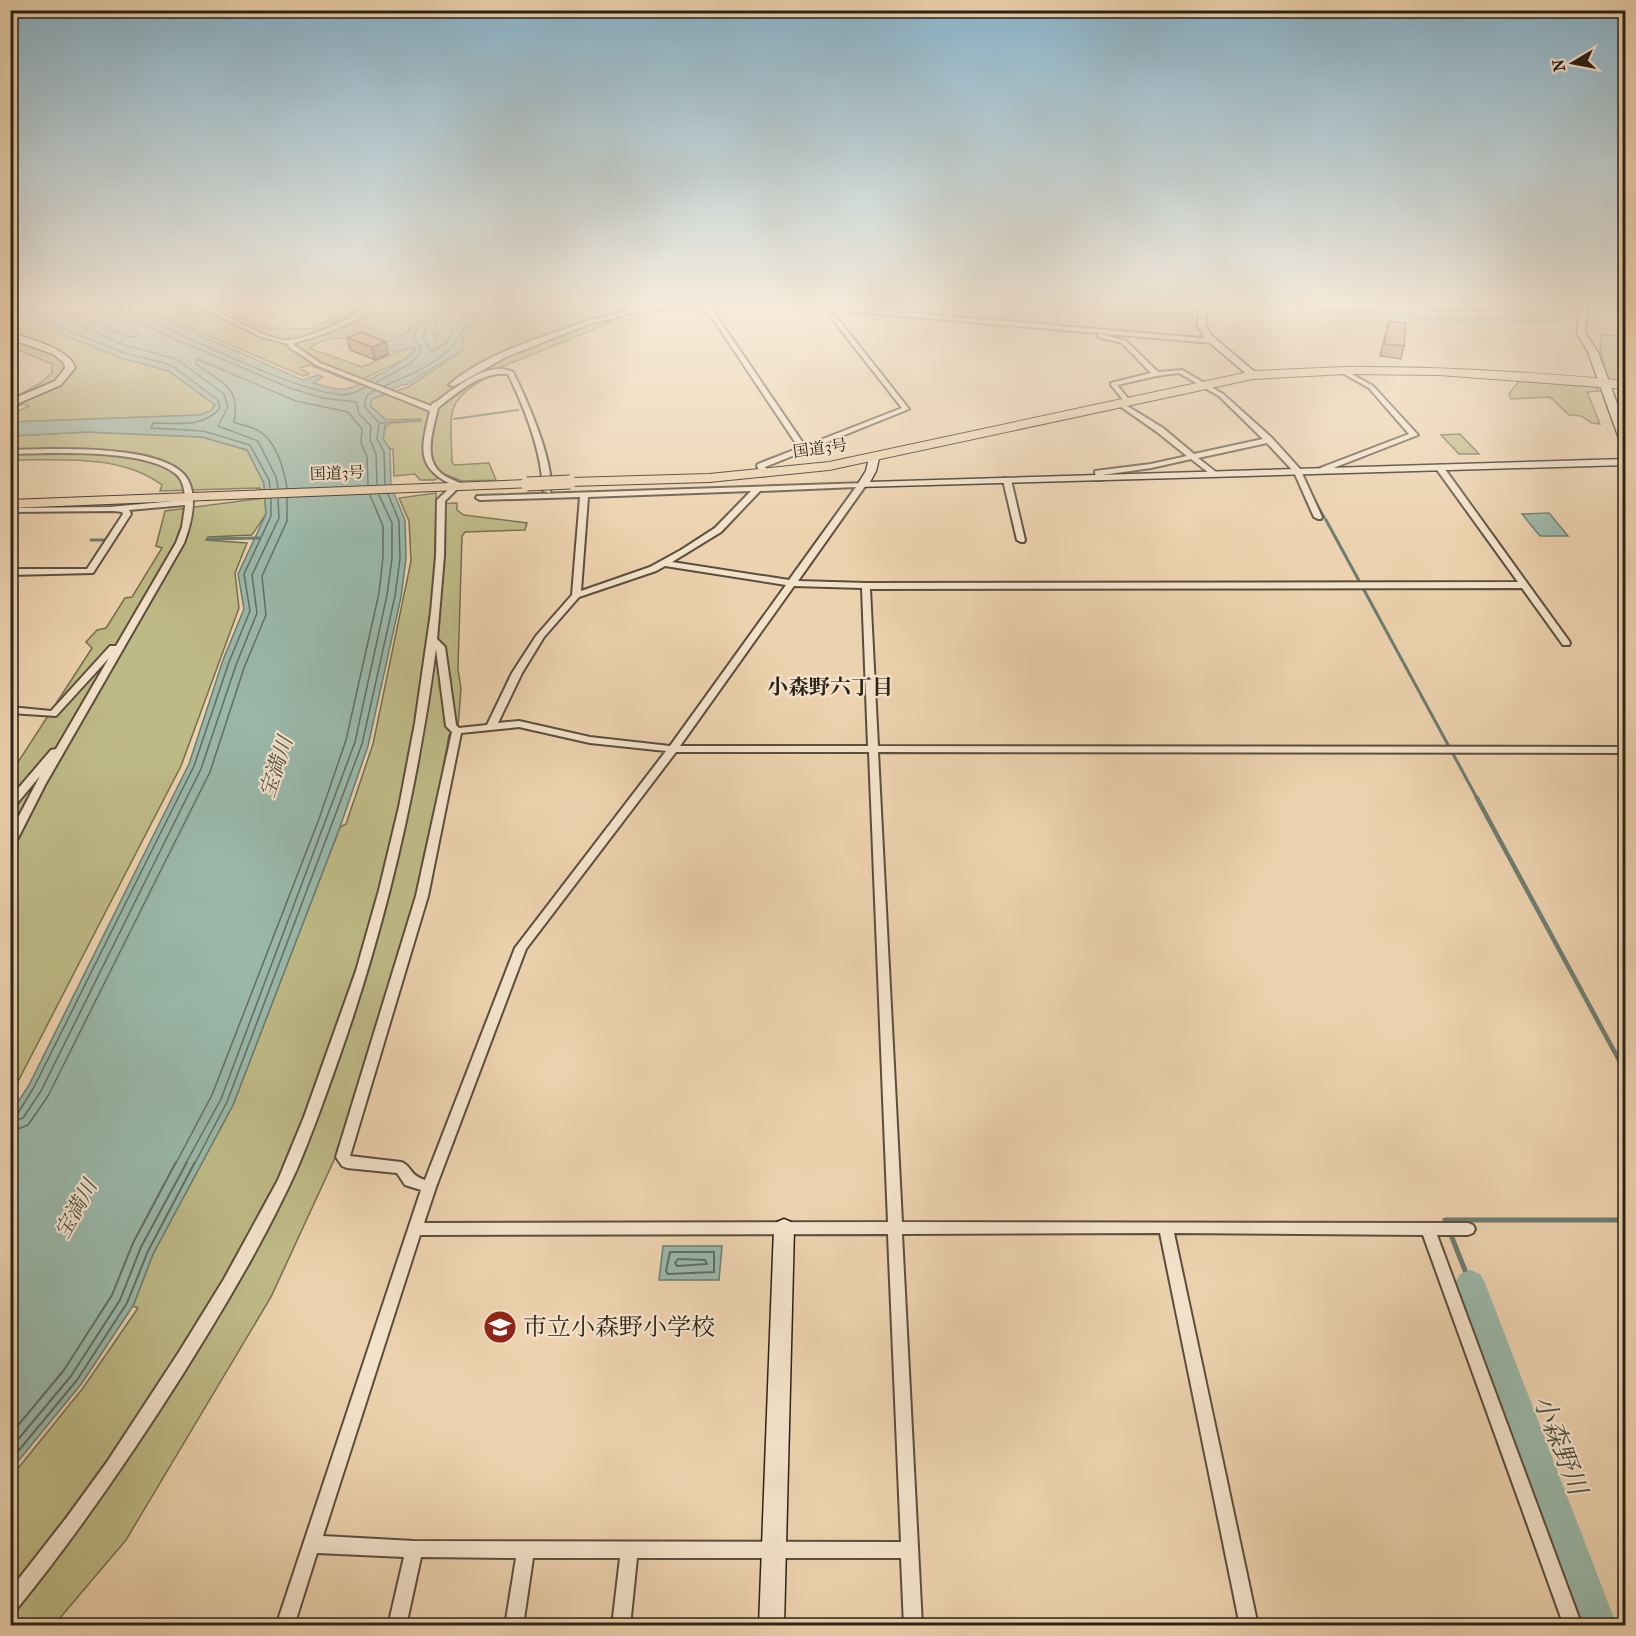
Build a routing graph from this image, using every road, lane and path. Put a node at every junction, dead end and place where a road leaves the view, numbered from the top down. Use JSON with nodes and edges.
{"nodes":[{"id":1,"x":55,"y":384,"type":"edge"},
{"id":2,"x":372,"y":384,"type":"edge"},
{"id":3,"x":454,"y":384,"type":"edge"},
{"id":4,"x":465,"y":384,"type":"edge"},
{"id":5,"x":515,"y":384,"type":"edge"},
{"id":6,"x":760,"y":384,"type":"edge"},
{"id":7,"x":887,"y":384,"type":"edge"},
{"id":8,"x":1113,"y":384,"type":"edge"},
{"id":9,"x":1200,"y":384,"type":"edge"},
{"id":10,"x":1202,"y":384,"type":"edge"},
{"id":11,"x":1366,"y":384,"type":"edge"},
{"id":12,"x":1603,"y":384,"type":"edge"},
{"id":13,"x":1123,"y":402,"type":"junction"},
{"id":14,"x":10,"y":404,"type":"edge"},
{"id":15,"x":432,"y":409,"type":"junction"},
{"id":16,"x":1269,"y":440,"type":"junction"},
{"id":17,"x":1626,"y":444,"type":"edge"},
{"id":18,"x":804,"y":450,"type":"junction"},
{"id":19,"x":10,"y":452,"type":"edge"},
{"id":20,"x":1193,"y":457,"type":"junction"},
{"id":21,"x":874,"y":458,"type":"junction"},
{"id":22,"x":1626,"y":462,"type":"edge"},
{"id":23,"x":1439,"y":467,"type":"junction"},
{"id":24,"x":1323,"y":470,"type":"junction"},
{"id":25,"x":1297,"y":471,"type":"junction"},
{"id":26,"x":765,"y":474,"type":"junction"},
{"id":27,"x":1213,"y":474,"type":"junction"},
{"id":28,"x":1099,"y":478,"type":"junction"},
{"id":29,"x":1008,"y":480,"type":"junction"},
{"id":30,"x":862,"y":485,"type":"junction"},
{"id":31,"x":459,"y":487,"type":"junction"},
{"id":32,"x":758,"y":488,"type":"junction"},
{"id":33,"x":584,"y":495,"type":"junction"},
{"id":34,"x":546,"y":496,"type":"junction"},
{"id":35,"x":190,"y":498,"type":"junction"},
{"id":36,"x":480,"y":498,"type":"dead end"},
{"id":37,"x":10,"y":504,"type":"edge"},
{"id":38,"x":110,"y":509,"type":"junction"},
{"id":39,"x":10,"y":510,"type":"edge"},
{"id":40,"x":1318,"y":518,"type":"dead end"},
{"id":41,"x":1021,"y":540,"type":"dead end"},
{"id":42,"x":664,"y":563,"type":"junction"},
{"id":43,"x":10,"y":572,"type":"edge"},
{"id":44,"x":790,"y":583,"type":"junction"},
{"id":45,"x":1523,"y":585,"type":"junction"},
{"id":46,"x":866,"y":586,"type":"junction"},
{"id":47,"x":576,"y":595,"type":"junction"},
{"id":48,"x":433,"y":640,"type":"junction"},
{"id":49,"x":121,"y":643,"type":"junction"},
{"id":50,"x":1566,"y":643,"type":"dead end"},
{"id":51,"x":10,"y":710,"type":"edge"},
{"id":52,"x":492,"y":725,"type":"junction"},
{"id":53,"x":457,"y":731,"type":"junction"},
{"id":54,"x":64,"y":744,"type":"junction"},
{"id":55,"x":672,"y":749,"type":"junction"},
{"id":56,"x":875,"y":750,"type":"junction"},
{"id":57,"x":1626,"y":750,"type":"edge"},
{"id":58,"x":10,"y":805,"type":"edge"},
{"id":59,"x":10,"y":844,"type":"edge"},
{"id":60,"x":429,"y":1187,"type":"junction"},
{"id":61,"x":896,"y":1227,"type":"junction"},
{"id":62,"x":1166,"y":1227,"type":"junction"},
{"id":63,"x":784,"y":1228,"type":"junction"},
{"id":64,"x":417,"y":1229,"type":"junction"},
{"id":65,"x":1428,"y":1230,"type":"junction"},
{"id":66,"x":1468,"y":1230,"type":"dead end"},
{"id":67,"x":312,"y":1545,"type":"junction"},
{"id":68,"x":414,"y":1549,"type":"junction"},
{"id":69,"x":526,"y":1549,"type":"junction"},
{"id":70,"x":629,"y":1550,"type":"junction"},
{"id":71,"x":910,"y":1550,"type":"junction"},
{"id":72,"x":774,"y":1551,"type":"junction"},
{"id":73,"x":10,"y":1604,"type":"edge"},
{"id":74,"x":285,"y":1626,"type":"edge"},
{"id":75,"x":397,"y":1626,"type":"edge"},
{"id":76,"x":514,"y":1626,"type":"edge"},
{"id":77,"x":621,"y":1626,"type":"edge"},
{"id":78,"x":771,"y":1626,"type":"edge"},
{"id":79,"x":913,"y":1626,"type":"edge"},
{"id":80,"x":1249,"y":1626,"type":"edge"},
{"id":81,"x":1573,"y":1626,"type":"edge"}],
"edges":[{"from":1,"to":14,"type":"street"},
{"from":2,"to":15,"type":"street"},
{"from":3,"to":15,"type":"street"},
{"from":4,"to":15,"type":"street"},
{"from":5,"to":34,"type":"street"},
{"from":6,"to":18,"type":"street"},
{"from":7,"to":18,"type":"street"},
{"from":8,"to":13,"type":"street"},
{"from":9,"to":13,"type":"highway","name":"国道3号"},
{"from":10,"to":16,"type":"street"},
{"from":11,"to":24,"type":"street"},
{"from":12,"to":17,"type":"street"},
{"from":13,"to":20,"type":"street"},
{"from":13,"to":21,"type":"highway","name":"国道3号"},
{"from":15,"to":31,"type":"street"},
{"from":16,"to":20,"type":"street"},
{"from":16,"to":25,"type":"street"},
{"from":18,"to":26,"type":"street"},
{"from":19,"to":35,"type":"street"},
{"from":20,"to":27,"type":"street"},
{"from":20,"to":28,"type":"street"},
{"from":21,"to":26,"type":"highway","name":"国道3号"},
{"from":21,"to":30,"type":"street"},
{"from":22,"to":23,"type":"street"},
{"from":23,"to":24,"type":"street"},
{"from":23,"to":45,"type":"street"},
{"from":24,"to":25,"type":"street"},
{"from":25,"to":27,"type":"street"},
{"from":25,"to":40,"type":"street"},
{"from":26,"to":31,"type":"highway","name":"国道3号","bridge":true},
{"from":27,"to":28,"type":"street"},
{"from":28,"to":29,"type":"street"},
{"from":29,"to":30,"type":"street"},
{"from":29,"to":41,"type":"street"},
{"from":30,"to":32,"type":"street"},
{"from":30,"to":44,"type":"street"},
{"from":31,"to":35,"type":"highway","name":"国道3号"},
{"from":31,"to":48,"type":"street"},
{"from":32,"to":33,"type":"street"},
{"from":32,"to":42,"type":"street"},
{"from":33,"to":34,"type":"street"},
{"from":33,"to":47,"type":"street"},
{"from":34,"to":36,"type":"street"},
{"from":35,"to":37,"type":"highway","name":"国道3号"},
{"from":35,"to":38,"type":"street"},
{"from":35,"to":49,"type":"street"},
{"from":38,"to":39,"type":"street"},
{"from":38,"to":43,"type":"street"},
{"from":42,"to":44,"type":"street"},
{"from":42,"to":47,"type":"street"},
{"from":44,"to":46,"type":"street"},
{"from":44,"to":55,"type":"street"},
{"from":45,"to":46,"type":"street"},
{"from":45,"to":50,"type":"street"},
{"from":46,"to":56,"type":"street"},
{"from":47,"to":52,"type":"street"},
{"from":48,"to":53,"type":"street"},
{"from":48,"to":73,"type":"street"},
{"from":49,"to":51,"type":"street"},
{"from":49,"to":54,"type":"street"},
{"from":52,"to":53,"type":"street"},
{"from":52,"to":55,"type":"street"},
{"from":53,"to":60,"type":"street"},
{"from":54,"to":58,"type":"street"},
{"from":54,"to":59,"type":"street"},
{"from":55,"to":56,"type":"street"},
{"from":55,"to":60,"type":"street"},
{"from":56,"to":57,"type":"street"},
{"from":56,"to":61,"type":"street"},
{"from":60,"to":64,"type":"street"},
{"from":61,"to":62,"type":"street"},
{"from":61,"to":63,"type":"street"},
{"from":61,"to":71,"type":"street"},
{"from":62,"to":65,"type":"street"},
{"from":62,"to":80,"type":"street"},
{"from":63,"to":64,"type":"street"},
{"from":63,"to":72,"type":"street"},
{"from":64,"to":67,"type":"street"},
{"from":65,"to":66,"type":"street"},
{"from":65,"to":81,"type":"street"},
{"from":67,"to":68,"type":"street"},
{"from":67,"to":74,"type":"street"},
{"from":68,"to":69,"type":"street"},
{"from":68,"to":75,"type":"street"},
{"from":69,"to":70,"type":"street"},
{"from":69,"to":76,"type":"street"},
{"from":70,"to":72,"type":"street"},
{"from":70,"to":77,"type":"street"},
{"from":71,"to":72,"type":"street"},
{"from":71,"to":79,"type":"street"},
{"from":72,"to":78,"type":"street"}]}
